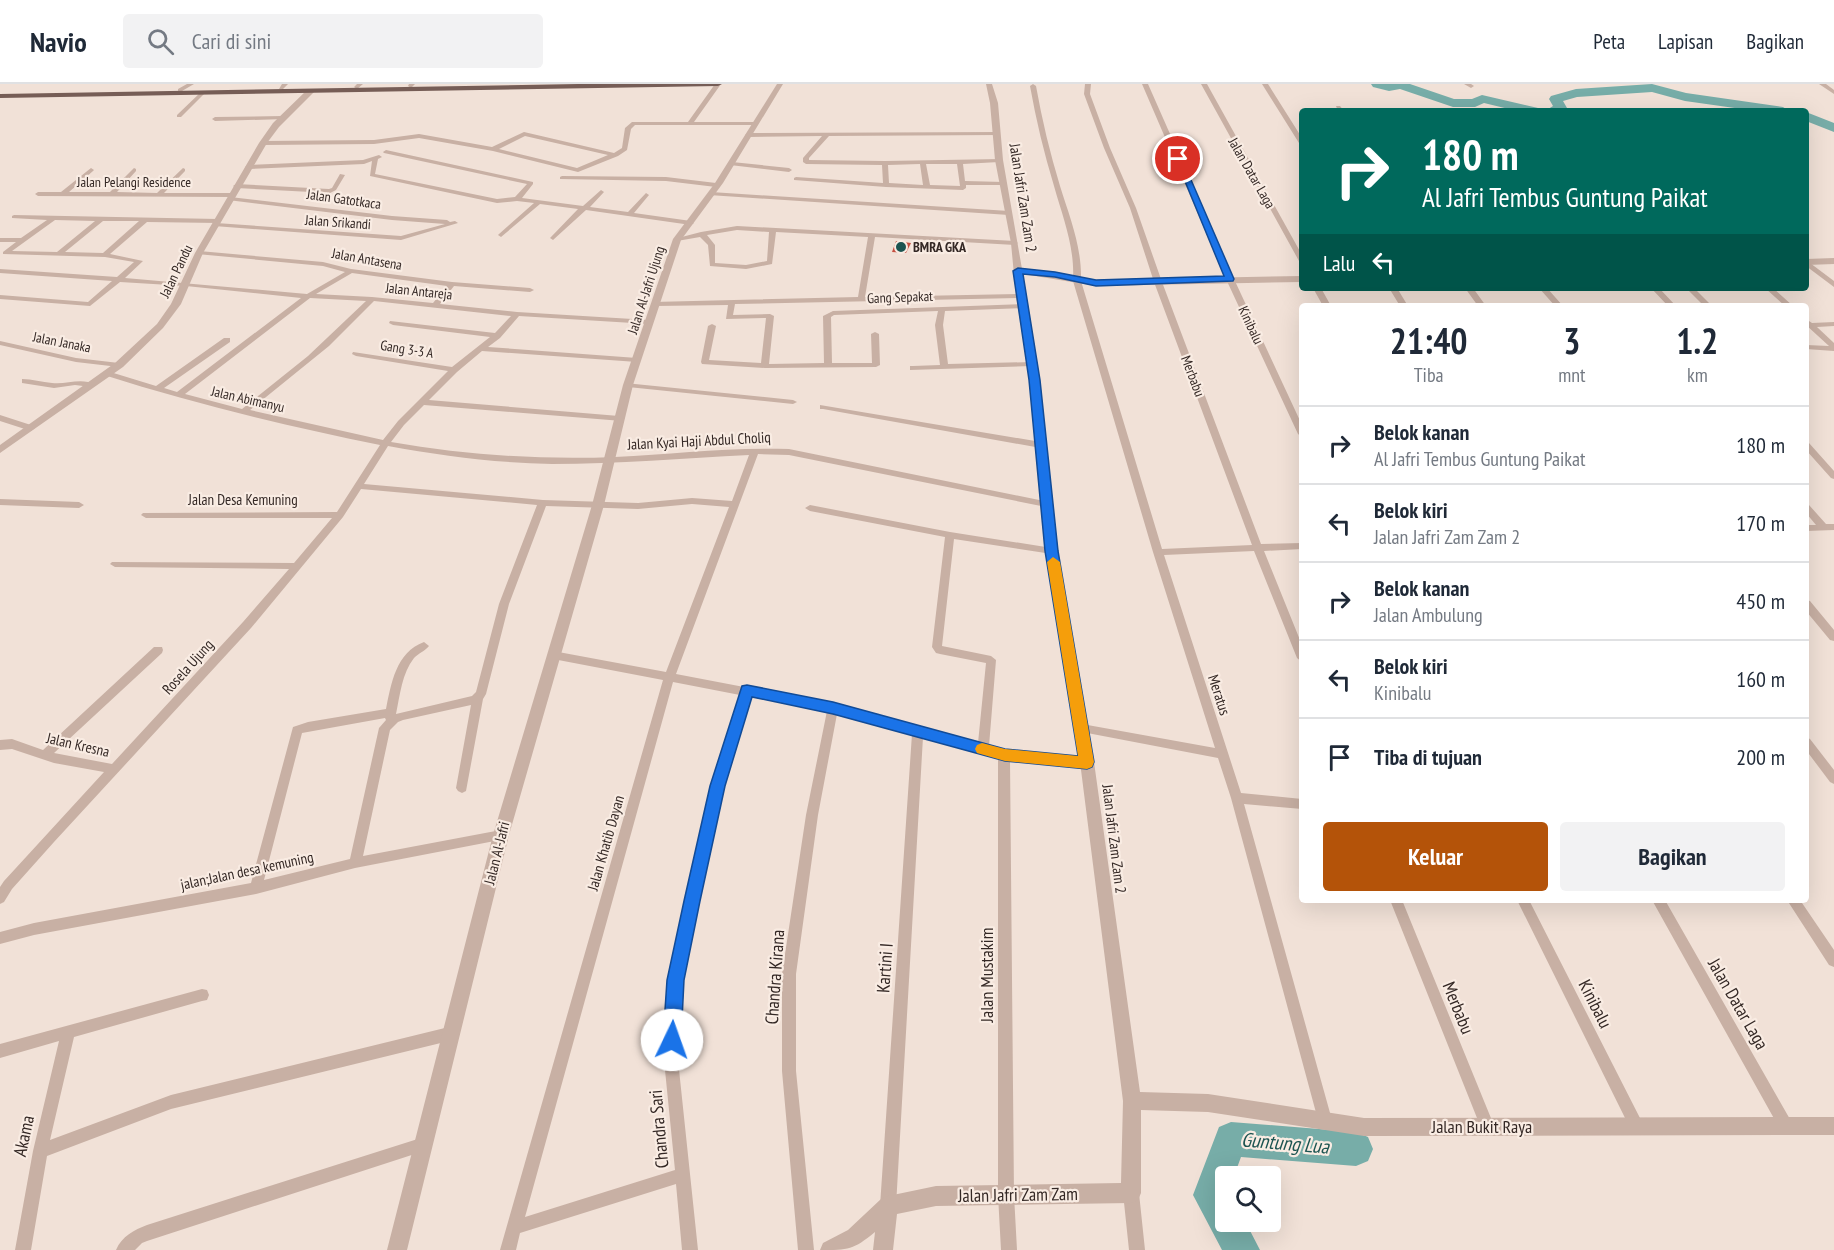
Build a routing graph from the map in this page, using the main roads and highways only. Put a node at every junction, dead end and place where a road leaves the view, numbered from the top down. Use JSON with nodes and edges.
{"nodes":[{"id":1,"x":535,"y":84,"type":"edge"},
{"id":2,"x":718,"y":84,"type":"edge"},
{"id":3,"x":411,"y":85,"type":"edge"},
{"id":4,"x":283,"y":86,"type":"edge"},
{"id":5,"x":358,"y":86,"type":"edge"},
{"id":6,"x":254,"y":91,"type":"junction"},
{"id":7,"x":0,"y":95,"type":"edge"}],
"edges":[{"from":1,"to":3,"type":"main road"},
{"from":2,"to":6,"type":"main road"},
{"from":3,"to":5,"type":"main road"},
{"from":4,"to":5,"type":"main road"},
{"from":4,"to":6,"type":"main road"},
{"from":6,"to":7,"type":"main road"},
{"from":6,"to":7,"type":"main road"}]}
